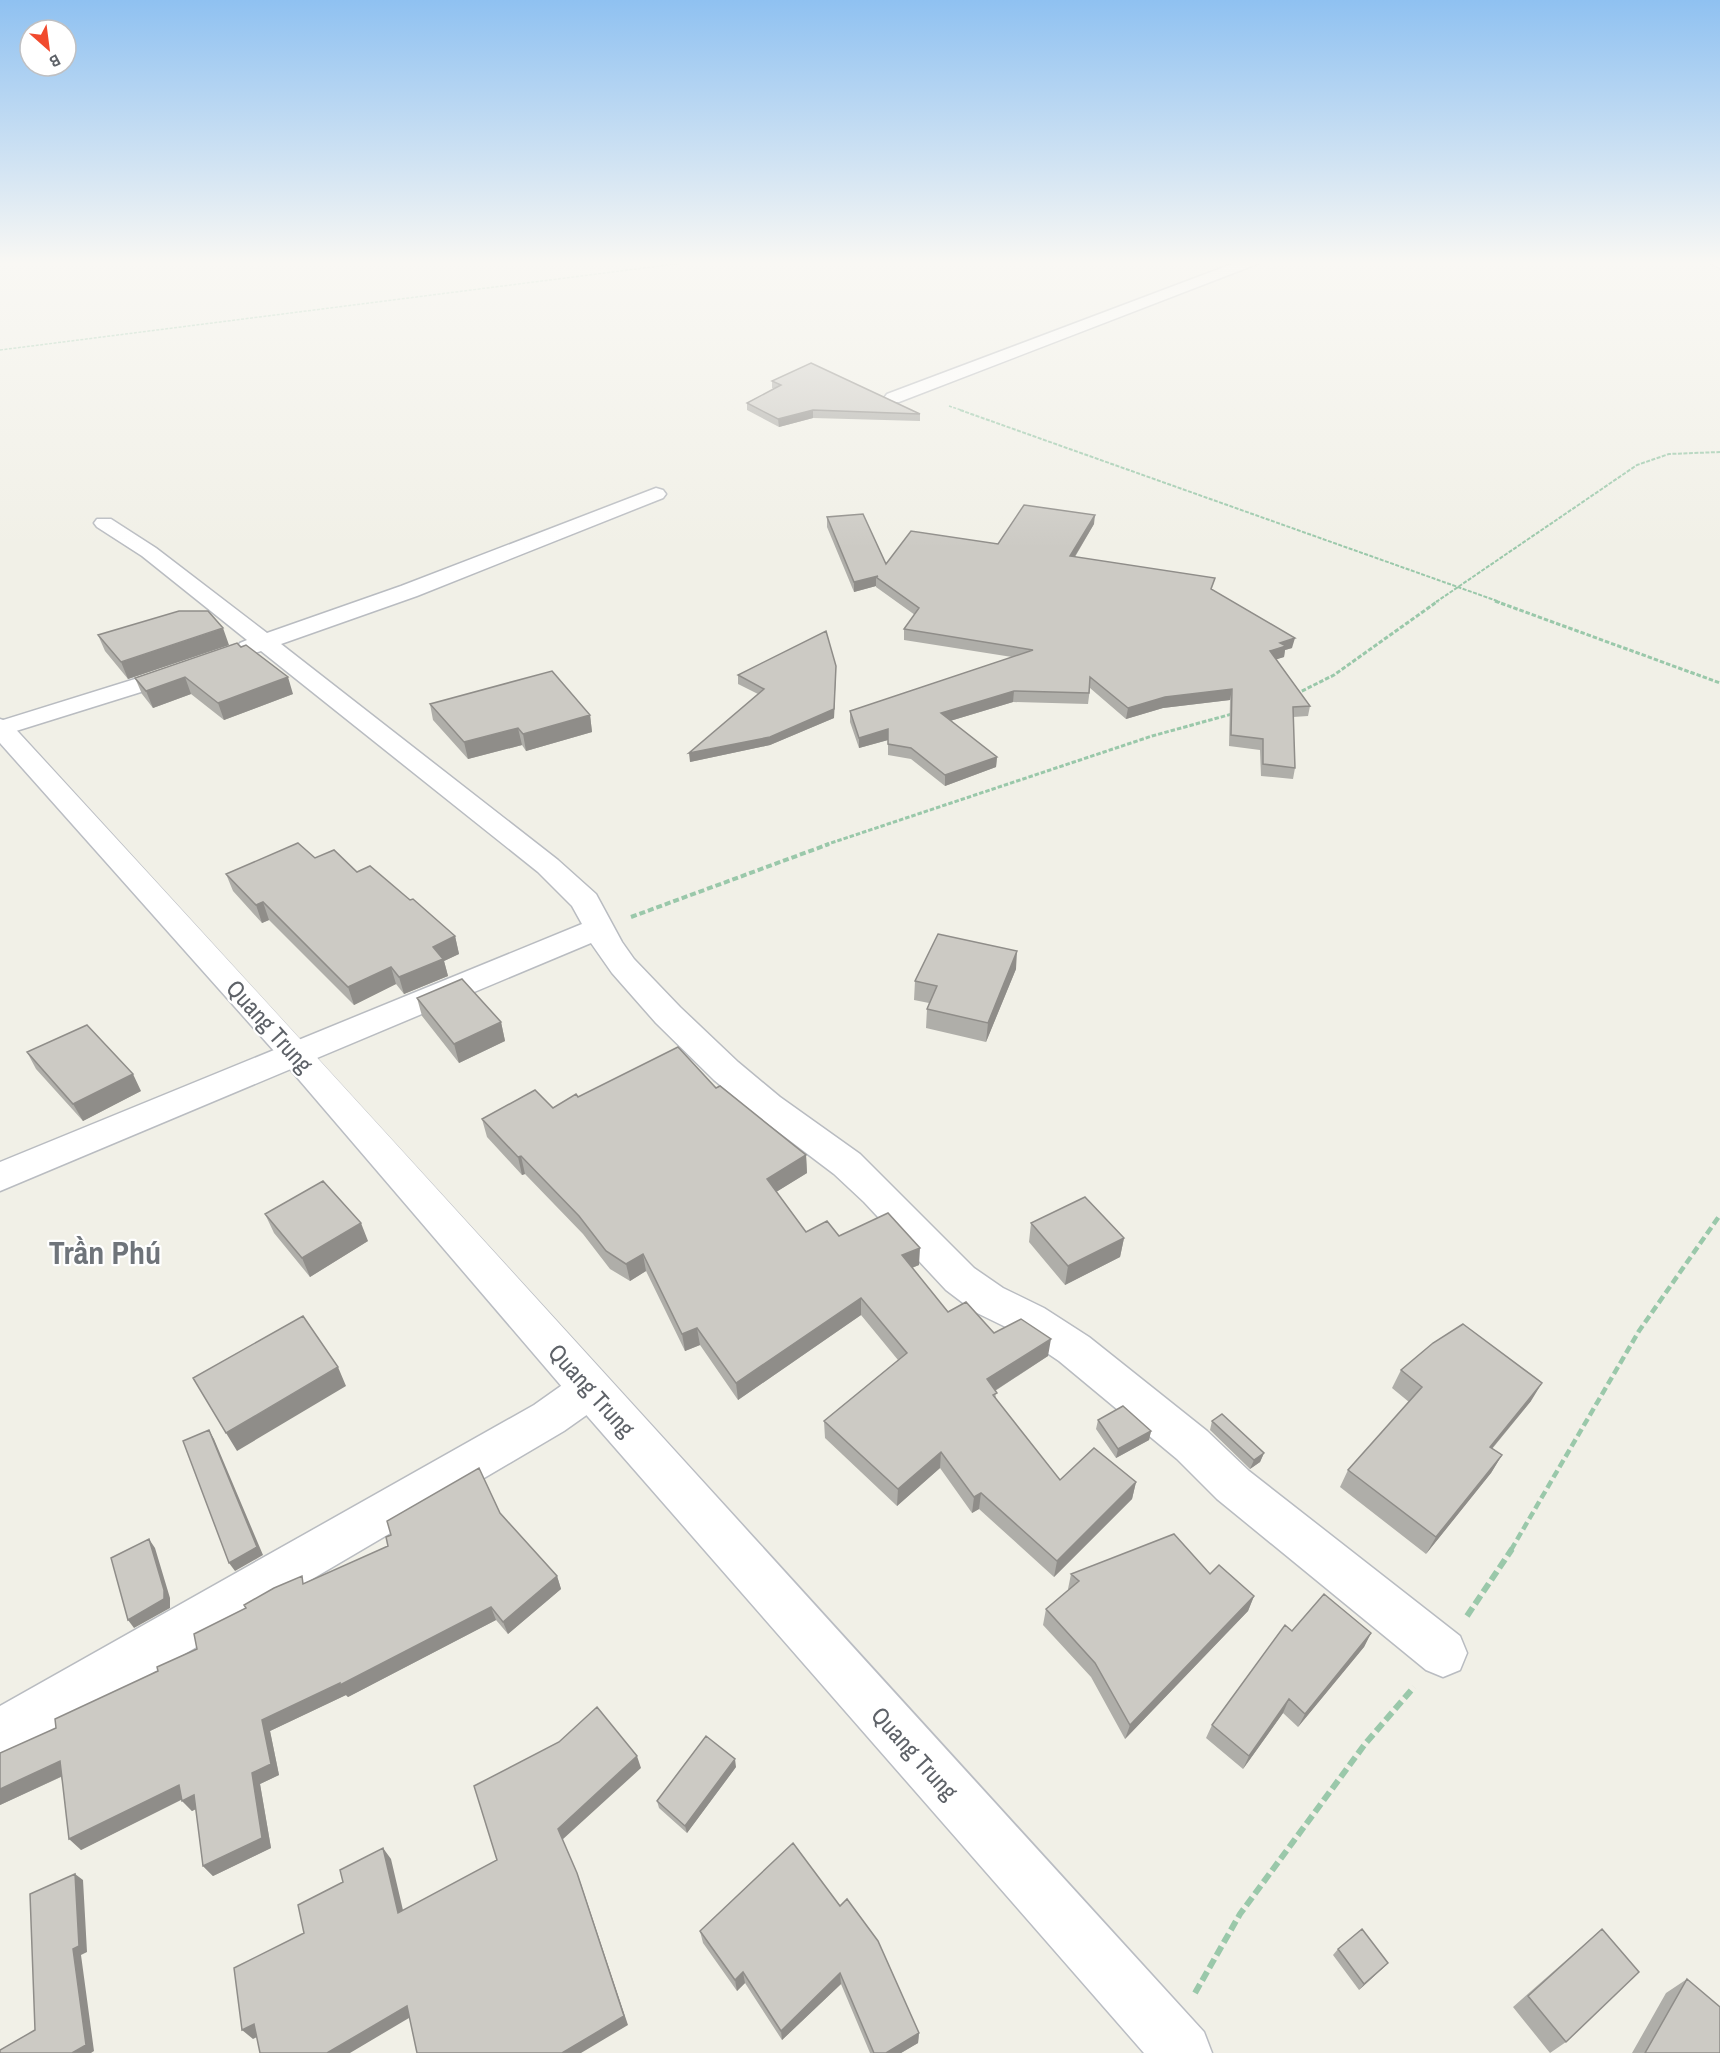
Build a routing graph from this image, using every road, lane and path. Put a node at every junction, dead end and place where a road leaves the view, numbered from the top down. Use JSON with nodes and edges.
{"nodes":[{"id":1,"x":1001,"y":357,"type":"edge"},
{"id":2,"x":899,"y":396,"type":"joint"},
{"id":3,"x":1720,"y":452,"type":"edge"},
{"id":4,"x":656,"y":494,"type":"dead end"},
{"id":5,"x":104,"y":523,"type":"dead end"},
{"id":6,"x":1456,"y":588,"type":"junction"},
{"id":7,"x":264,"y":642,"type":"junction"},
{"id":8,"x":1720,"y":683,"type":"edge"},
{"id":9,"x":1293,"y":695,"type":"edge"},
{"id":10,"x":1239,"y":712,"type":"edge"},
{"id":11,"x":1,"y":728,"type":"edge"},
{"id":12,"x":599,"y":928,"type":"junction"},
{"id":13,"x":295,"y":1053,"type":"junction"},
{"id":14,"x":0,"y":1177,"type":"edge"},
{"id":15,"x":590,"y":1389,"type":"junction"},
{"id":16,"x":1443,"y":1653,"type":"dead end"},
{"id":17,"x":0,"y":1734,"type":"edge"},
{"id":18,"x":1183,"y":2053,"type":"edge"}],
"edges":[{"from":1,"to":2,"type":"street"},
{"from":2,"to":6,"type":"path"},
{"from":3,"to":6,"type":"path"},
{"from":4,"to":7,"type":"street"},
{"from":5,"to":7,"type":"street"},
{"from":6,"to":8,"type":"path"},
{"from":6,"to":9,"type":"path"},
{"from":7,"to":11,"type":"street"},
{"from":7,"to":12,"type":"street"},
{"from":10,"to":12,"type":"path"},
{"from":11,"to":13,"type":"street","name":"Quang Trung"},
{"from":12,"to":13,"type":"street"},
{"from":12,"to":16,"type":"street"},
{"from":13,"to":14,"type":"street"},
{"from":13,"to":15,"type":"street","name":"Quang Trung"},
{"from":15,"to":17,"type":"street"},
{"from":15,"to":18,"type":"street","name":"Quang Trung"}]}
